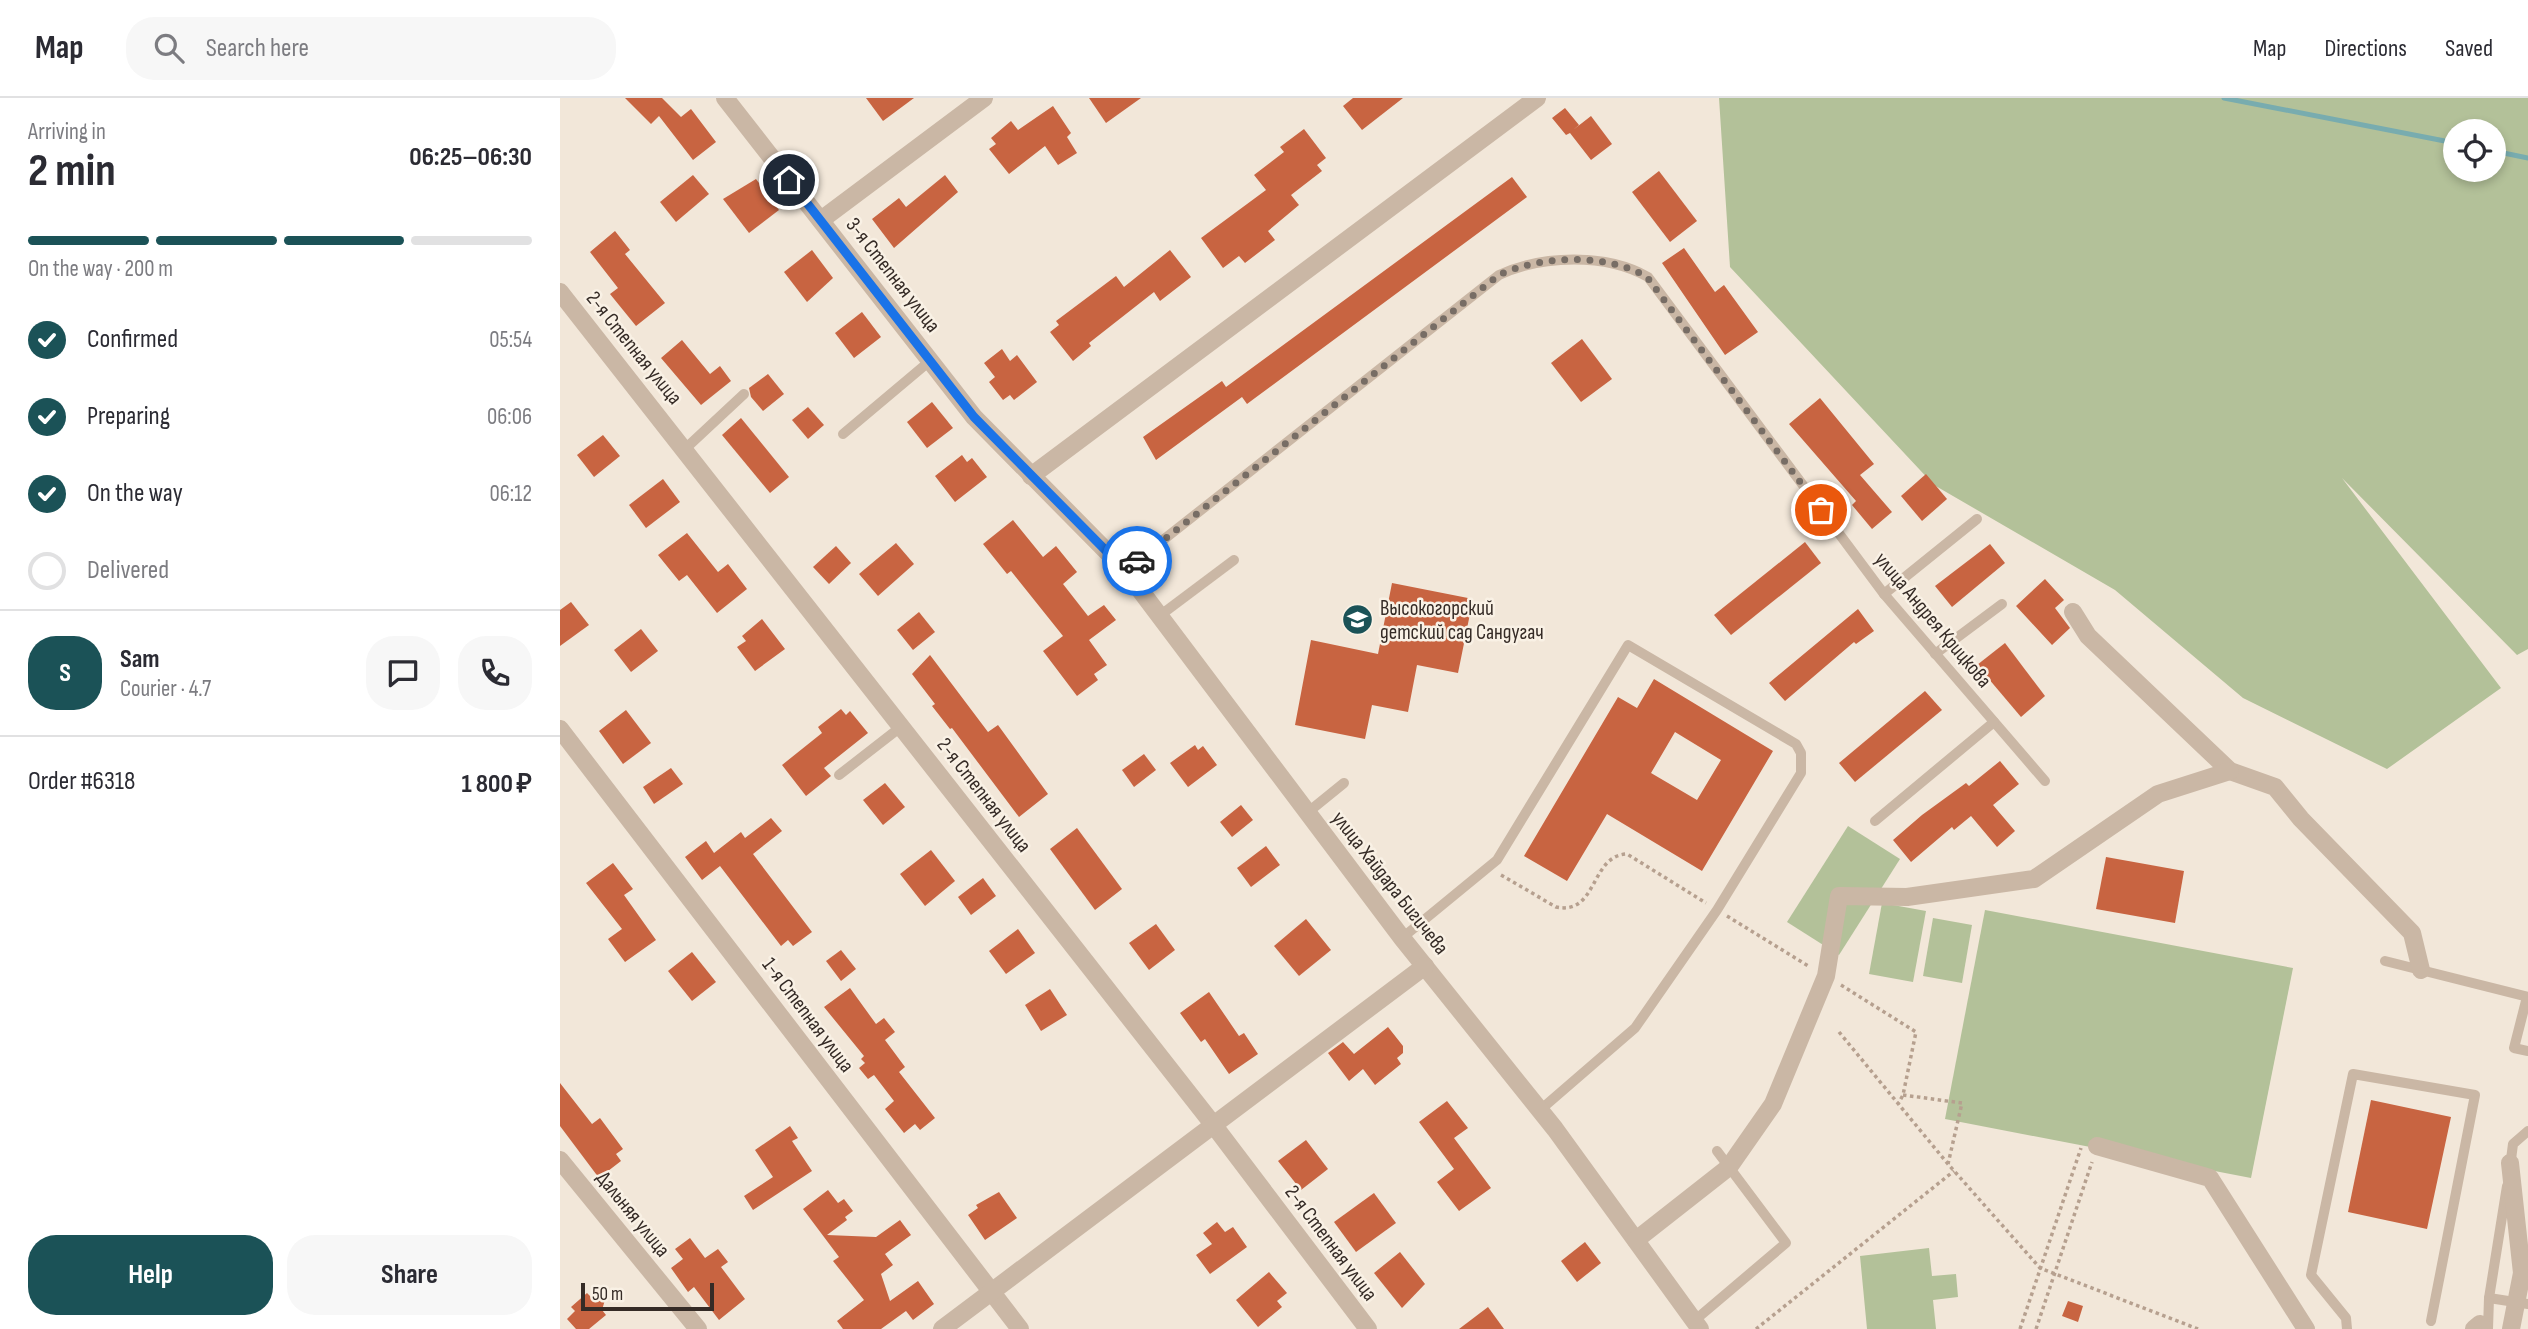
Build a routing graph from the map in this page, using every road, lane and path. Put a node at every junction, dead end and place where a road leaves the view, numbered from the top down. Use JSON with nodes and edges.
{"nodes":[{"id":1,"x":725,"y":98,"type":"edge"},
{"id":2,"x":984,"y":98,"type":"edge"},
{"id":3,"x":1537,"y":98,"type":"edge"},
{"id":4,"x":964,"y":104,"type":"edge"},
{"id":5,"x":821,"y":220,"type":"junction"},
{"id":6,"x":560,"y":292,"type":"edge"},
{"id":7,"x":931,"y":359,"type":"junction"},
{"id":8,"x":744,"y":394,"type":"dead end"},
{"id":9,"x":843,"y":434,"type":"dead end"},
{"id":10,"x":685,"y":449,"type":"junction"},
{"id":11,"x":1031,"y":476,"type":"junction"},
{"id":12,"x":1978,"y":519,"type":"dead end"},
{"id":13,"x":1234,"y":560,"type":"dead end"},
{"id":14,"x":1125,"y":570,"type":"junction"},
{"id":15,"x":1884,"y":594,"type":"junction"},
{"id":16,"x":2002,"y":604,"type":"dead end"},
{"id":17,"x":2073,"y":612,"type":"dead end"},
{"id":18,"x":1158,"y":617,"type":"junction"},
{"id":19,"x":1935,"y":654,"type":"junction"},
{"id":20,"x":1994,"y":722,"type":"junction"},
{"id":21,"x":902,"y":726,"type":"junction"},
{"id":22,"x":560,"y":729,"type":"edge"},
{"id":23,"x":2230,"y":771,"type":"junction"},
{"id":24,"x":839,"y":775,"type":"dead end"},
{"id":25,"x":2045,"y":781,"type":"dead end"},
{"id":26,"x":1344,"y":783,"type":"dead end"},
{"id":27,"x":1307,"y":813,"type":"junction"},
{"id":28,"x":1875,"y":821,"type":"dead end"},
{"id":29,"x":1497,"y":860,"type":"junction"},
{"id":30,"x":1717,"y":911,"type":"junction"},
{"id":31,"x":1402,"y":938,"type":"junction"},
{"id":32,"x":2385,"y":961,"type":"dead end"},
{"id":33,"x":1425,"y":966,"type":"junction"},
{"id":34,"x":2421,"y":970,"type":"junction"},
{"id":35,"x":1826,"y":976,"type":"junction"},
{"id":36,"x":2527,"y":997,"type":"edge"},
{"id":37,"x":1839,"y":1032,"type":"dead end"},
{"id":38,"x":2528,"y":1051,"type":"edge"},
{"id":39,"x":1903,"y":1095,"type":"junction"},
{"id":40,"x":1898,"y":1104,"type":"junction"},
{"id":41,"x":1539,"y":1111,"type":"junction"},
{"id":42,"x":1212,"y":1123,"type":"junction"},
{"id":43,"x":2528,"y":1131,"type":"edge"},
{"id":44,"x":2090,"y":1145,"type":"junction"},
{"id":45,"x":1717,"y":1150,"type":"dead end"},
{"id":46,"x":560,"y":1160,"type":"edge"},
{"id":47,"x":2510,"y":1163,"type":"junction"},
{"id":48,"x":1948,"y":1164,"type":"junction"},
{"id":49,"x":1729,"y":1167,"type":"junction"},
{"id":50,"x":1954,"y":1171,"type":"junction"},
{"id":51,"x":1636,"y":1240,"type":"junction"},
{"id":52,"x":2040,"y":1269,"type":"junction"},
{"id":53,"x":2055,"y":1274,"type":"junction"},
{"id":54,"x":990,"y":1291,"type":"junction"},
{"id":55,"x":2489,"y":1298,"type":"junction"},
{"id":56,"x":2528,"y":1304,"type":"edge"},
{"id":57,"x":2431,"y":1321,"type":"dead end"},
{"id":58,"x":1697,"y":1325,"type":"edge"},
{"id":59,"x":2305,"y":1328,"type":"edge"},
{"id":60,"x":698,"y":1329,"type":"edge"},
{"id":61,"x":942,"y":1329,"type":"edge"},
{"id":62,"x":1020,"y":1329,"type":"edge"},
{"id":63,"x":1368,"y":1329,"type":"edge"},
{"id":64,"x":1756,"y":1329,"type":"edge"},
{"id":65,"x":2020,"y":1329,"type":"edge"},
{"id":66,"x":2036,"y":1329,"type":"edge"},
{"id":67,"x":2198,"y":1329,"type":"edge"},
{"id":68,"x":2347,"y":1329,"type":"edge"},
{"id":69,"x":2474,"y":1329,"type":"edge"},
{"id":70,"x":2486,"y":1329,"type":"edge"},
{"id":71,"x":2511,"y":1329,"type":"edge"}],
"edges":[{"from":1,"to":5,"type":"street","name":"3-я Степная улица"},
{"from":2,"to":4,"type":"street"},
{"from":3,"to":11,"type":"street"},
{"from":4,"to":5,"type":"street"},
{"from":5,"to":7,"type":"street","name":"3-я Степная улица"},
{"from":6,"to":10,"type":"street","name":"2-я Степная улица"},
{"from":7,"to":9,"type":"lane"},
{"from":7,"to":11,"type":"street","name":"3-я Степная улица"},
{"from":8,"to":10,"type":"lane"},
{"from":10,"to":21,"type":"street","name":"2-я Степная улица"},
{"from":11,"to":14,"type":"street","name":"улица Хайдара Бигичева"},
{"from":12,"to":15,"type":"lane"},
{"from":13,"to":18,"type":"lane"},
{"from":14,"to":15,"type":"lane","name":"улица Андрея Крицкова"},
{"from":14,"to":18,"type":"street","name":"улица Хайдара Бигичева"},
{"from":15,"to":19,"type":"lane","name":"улица Андрея Крицкова"},
{"from":16,"to":19,"type":"lane"},
{"from":17,"to":23,"type":"street"},
{"from":18,"to":27,"type":"street","name":"улица Хайдара Бигичева"},
{"from":19,"to":20,"type":"lane","name":"улица Андрея Крицкова"},
{"from":20,"to":25,"type":"lane","name":"улица Андрея Крицкова"},
{"from":20,"to":28,"type":"lane"},
{"from":21,"to":24,"type":"lane"},
{"from":21,"to":42,"type":"street","name":"2-я Степная улица"},
{"from":22,"to":54,"type":"street","name":"1-я Степная улица"},
{"from":23,"to":34,"type":"street"},
{"from":23,"to":35,"type":"street"},
{"from":26,"to":27,"type":"lane"},
{"from":27,"to":31,"type":"street","name":"улица Хайдара Бигичева"},
{"from":29,"to":30,"type":"path"},
{"from":29,"to":30,"type":"lane"},
{"from":29,"to":31,"type":"lane"},
{"from":30,"to":35,"type":"path"},
{"from":30,"to":41,"type":"lane"},
{"from":31,"to":33,"type":"street","name":"улица Хайдара Бигичева"},
{"from":32,"to":34,"type":"lane"},
{"from":33,"to":41,"type":"street","name":"улица Хайдара Бигичева"},
{"from":33,"to":42,"type":"street"},
{"from":34,"to":36,"type":"lane"},
{"from":35,"to":39,"type":"path"},
{"from":35,"to":49,"type":"street"},
{"from":36,"to":38,"type":"lane"},
{"from":37,"to":40,"type":"path"},
{"from":39,"to":40,"type":"path"},
{"from":39,"to":48,"type":"path"},
{"from":40,"to":48,"type":"path"},
{"from":41,"to":51,"type":"street","name":"улица Хайдара Бигичева"},
{"from":42,"to":54,"type":"street"},
{"from":42,"to":63,"type":"street","name":"2-я Степная улица"},
{"from":43,"to":47,"type":"lane"},
{"from":44,"to":52,"type":"path"},
{"from":44,"to":53,"type":"path"},
{"from":44,"to":59,"type":"street"},
{"from":45,"to":49,"type":"lane"},
{"from":46,"to":60,"type":"street","name":"Дальняя улица"},
{"from":47,"to":55,"type":"lane"},
{"from":47,"to":71,"type":"street"},
{"from":48,"to":50,"type":"path"},
{"from":49,"to":51,"type":"street"},
{"from":49,"to":58,"type":"lane"},
{"from":50,"to":52,"type":"path"},
{"from":50,"to":64,"type":"path"},
{"from":51,"to":58,"type":"street","name":"улица Хайдара Бигичева"},
{"from":52,"to":53,"type":"path"},
{"from":52,"to":65,"type":"path"},
{"from":53,"to":66,"type":"path"},
{"from":53,"to":67,"type":"path"},
{"from":54,"to":61,"type":"street"},
{"from":54,"to":62,"type":"street","name":"1-я Степная улица"},
{"from":55,"to":56,"type":"lane"},
{"from":55,"to":70,"type":"lane"},
{"from":57,"to":68,"type":"lane"},
{"from":69,"to":70,"type":"street"}]}
